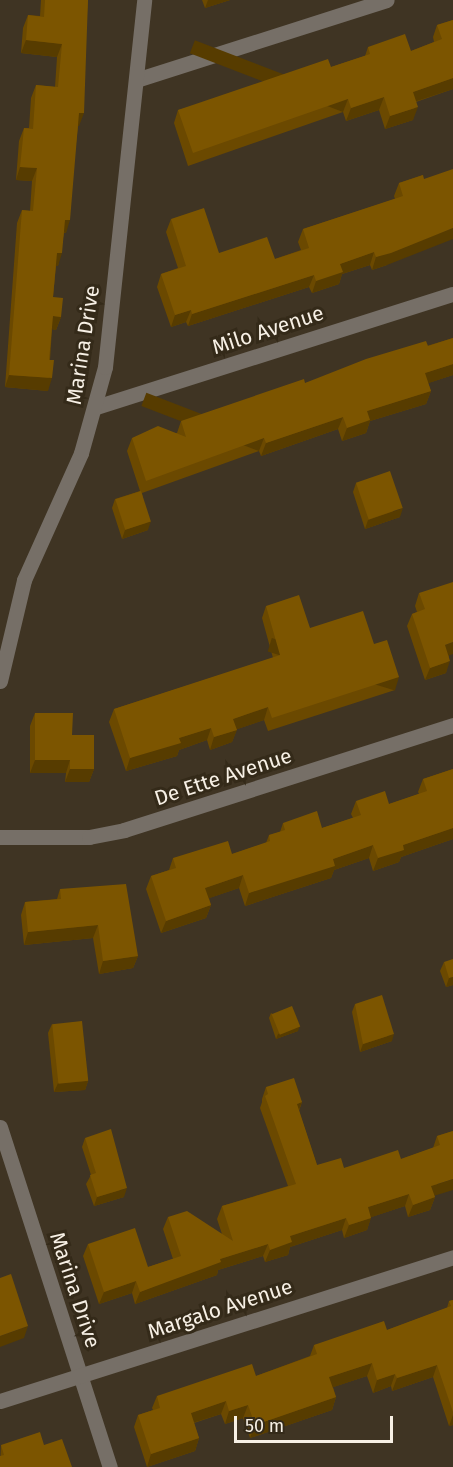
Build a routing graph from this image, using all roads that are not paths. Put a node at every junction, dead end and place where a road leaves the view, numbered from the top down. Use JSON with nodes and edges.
{"nodes":[{"id":1,"x":144,"y":0,"type":"edge"},
{"id":2,"x":387,"y":0,"type":"edge"},
{"id":3,"x":136,"y":80,"type":"junction"},
{"id":4,"x":453,"y":294,"type":"edge"},
{"id":5,"x":96,"y":407,"type":"junction"},
{"id":6,"x":0,"y":681,"type":"edge"},
{"id":7,"x":453,"y":725,"type":"edge"},
{"id":8,"x":0,"y":837,"type":"edge"},
{"id":9,"x":0,"y":1127,"type":"edge"},
{"id":10,"x":453,"y":1257,"type":"edge"},
{"id":11,"x":80,"y":1376,"type":"junction"},
{"id":12,"x":0,"y":1401,"type":"edge"},
{"id":13,"x":110,"y":1467,"type":"edge"}],
"edges":[{"from":1,"to":3,"type":"street","name":"Marina Drive"},
{"from":2,"to":3,"type":"street"},
{"from":3,"to":5,"type":"street","name":"Marina Drive"},
{"from":4,"to":5,"type":"street","name":"Milo Avenue"},
{"from":5,"to":6,"type":"street","name":"Marina Drive"},
{"from":7,"to":8,"type":"street","name":"De Ette Avenue"},
{"from":9,"to":11,"type":"street","name":"Marina Drive"},
{"from":10,"to":11,"type":"street","name":"Margalo Avenue"},
{"from":11,"to":12,"type":"street","name":"Margalo Avenue"},
{"from":11,"to":13,"type":"street","name":"Marina Drive"}]}
